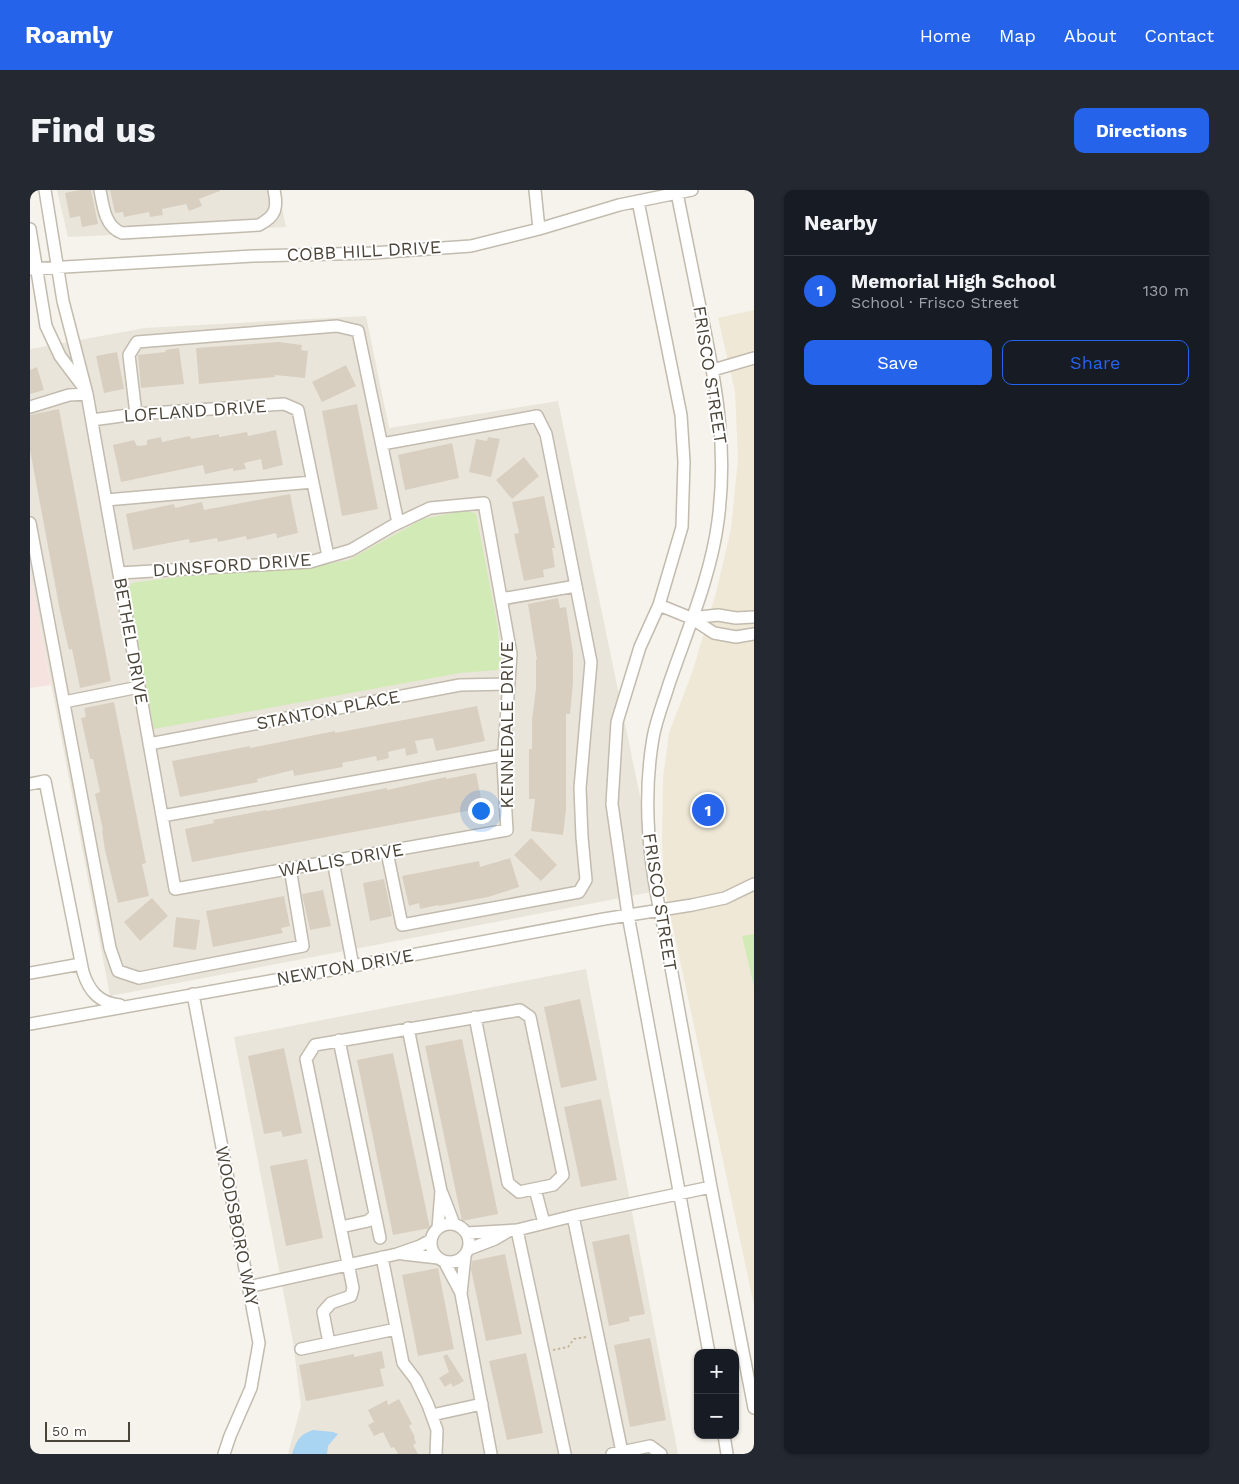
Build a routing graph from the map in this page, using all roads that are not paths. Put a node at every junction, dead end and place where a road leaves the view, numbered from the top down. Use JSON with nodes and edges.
{"nodes":[{"id":1,"x":45,"y":190,"type":"edge"},
{"id":2,"x":100,"y":190,"type":"edge"},
{"id":3,"x":274,"y":190,"type":"edge"},
{"id":4,"x":535,"y":190,"type":"edge"},
{"id":5,"x":692,"y":190,"type":"edge"},
{"id":6,"x":677,"y":193,"type":"junction"},
{"id":7,"x":638,"y":201,"type":"junction"},
{"id":8,"x":30,"y":229,"type":"edge"},
{"id":9,"x":539,"y":229,"type":"junction"},
{"id":10,"x":58,"y":267,"type":"junction"},
{"id":11,"x":33,"y":269,"type":"edge"},
{"id":12,"x":754,"y":358,"type":"edge"},
{"id":13,"x":713,"y":370,"type":"junction"},
{"id":14,"x":88,"y":394,"type":"junction"},
{"id":15,"x":30,"y":407,"type":"edge"},
{"id":16,"x":136,"y":414,"type":"junction"},
{"id":17,"x":92,"y":420,"type":"junction"},
{"id":18,"x":382,"y":444,"type":"junction"},
{"id":19,"x":313,"y":482,"type":"junction"},
{"id":20,"x":106,"y":500,"type":"junction"},
{"id":21,"x":484,"y":503,"type":"joint"},
{"id":22,"x":30,"y":523,"type":"edge"},
{"id":23,"x":398,"y":523,"type":"junction"},
{"id":24,"x":328,"y":556,"type":"junction"},
{"id":25,"x":119,"y":573,"type":"junction"},
{"id":26,"x":576,"y":586,"type":"junction"},
{"id":27,"x":501,"y":599,"type":"junction"},
{"id":28,"x":659,"y":605,"type":"junction"},
{"id":29,"x":754,"y":617,"type":"edge"},
{"id":30,"x":692,"y":618,"type":"junction"},
{"id":31,"x":754,"y":634,"type":"edge"},
{"id":32,"x":508,"y":684,"type":"junction"},
{"id":33,"x":139,"y":687,"type":"junction"},
{"id":34,"x":64,"y":702,"type":"junction"},
{"id":35,"x":149,"y":744,"type":"junction"},
{"id":36,"x":504,"y":755,"type":"junction"},
{"id":37,"x":30,"y":784,"type":"edge"},
{"id":38,"x":162,"y":816,"type":"junction"},
{"id":39,"x":507,"y":830,"type":"joint"},
{"id":40,"x":387,"y":852,"type":"junction"},
{"id":41,"x":333,"y":860,"type":"junction"},
{"id":42,"x":290,"y":868,"type":"junction"},
{"id":43,"x":754,"y":884,"type":"edge"},
{"id":44,"x":175,"y":889,"type":"joint"},
{"id":45,"x":660,"y":910,"type":"junction"},
{"id":46,"x":628,"y":915,"type":"junction"},
{"id":47,"x":81,"y":964,"type":"junction"},
{"id":48,"x":353,"y":966,"type":"junction"},
{"id":49,"x":30,"y":973,"type":"edge"},
{"id":50,"x":193,"y":994,"type":"junction"},
{"id":51,"x":126,"y":1006,"type":"junction"},
{"id":52,"x":475,"y":1017,"type":"junction"},
{"id":53,"x":30,"y":1024,"type":"edge"},
{"id":54,"x":408,"y":1028,"type":"junction"},
{"id":55,"x":339,"y":1040,"type":"junction"},
{"id":56,"x":711,"y":1187,"type":"junction"},
{"id":57,"x":535,"y":1189,"type":"junction"},
{"id":58,"x":441,"y":1191,"type":"junction"},
{"id":59,"x":679,"y":1194,"type":"junction"},
{"id":60,"x":375,"y":1215,"type":"junction"},
{"id":61,"x":573,"y":1216,"type":"junction"},
{"id":62,"x":544,"y":1223,"type":"junction"},
{"id":63,"x":454,"y":1224,"type":"junction"},
{"id":64,"x":341,"y":1227,"type":"junction"},
{"id":65,"x":438,"y":1228,"type":"junction"},
{"id":66,"x":513,"y":1231,"type":"junction"},
{"id":67,"x":467,"y":1233,"type":"junction"},
{"id":68,"x":380,"y":1238,"type":"dead end"},
{"id":69,"x":431,"y":1240,"type":"junction"},
{"id":70,"x":467,"y":1252,"type":"junction"},
{"id":71,"x":396,"y":1254,"type":"junction"},
{"id":72,"x":382,"y":1258,"type":"junction"},
{"id":73,"x":441,"y":1260,"type":"junction"},
{"id":74,"x":349,"y":1265,"type":"junction"},
{"id":75,"x":248,"y":1286,"type":"junction"},
{"id":76,"x":462,"y":1294,"type":"junction"},
{"id":77,"x":396,"y":1328,"type":"junction"},
{"id":78,"x":329,"y":1343,"type":"junction"},
{"id":79,"x":708,"y":1349,"type":"edge"},
{"id":80,"x":301,"y":1350,"type":"dead end"},
{"id":81,"x":482,"y":1404,"type":"junction"},
{"id":82,"x":754,"y":1408,"type":"edge"},
{"id":83,"x":432,"y":1415,"type":"junction"},
{"id":84,"x":725,"y":1439,"type":"edge"},
{"id":85,"x":617,"y":1453,"type":"edge"},
{"id":86,"x":224,"y":1454,"type":"edge"},
{"id":87,"x":436,"y":1454,"type":"edge"},
{"id":88,"x":491,"y":1454,"type":"edge"},
{"id":89,"x":565,"y":1454,"type":"edge"},
{"id":90,"x":661,"y":1454,"type":"edge"},
{"id":91,"x":727,"y":1454,"type":"edge"}],
"edges":[{"from":1,"to":10,"type":"street","name":"BETHEL DRIVE"},
{"from":2,"to":3,"type":"street"},
{"from":4,"to":9,"type":"street"},
{"from":5,"to":6,"type":"street","name":"COBB HILL DRIVE"},
{"from":6,"to":7,"type":"street","name":"COBB HILL DRIVE"},
{"from":6,"to":13,"type":"street","name":"FRISCO STREET"},
{"from":7,"to":9,"type":"street","name":"COBB HILL DRIVE"},
{"from":7,"to":28,"type":"street","name":"FRISCO STREET"},
{"from":8,"to":11,"type":"street","name":"BETHEL DRIVE"},
{"from":9,"to":10,"type":"street","name":"COBB HILL DRIVE"},
{"from":10,"to":11,"type":"street","name":"COBB HILL DRIVE"},
{"from":10,"to":14,"type":"street","name":"BETHEL DRIVE"},
{"from":11,"to":14,"type":"street","name":"BETHEL DRIVE"},
{"from":12,"to":13,"type":"street"},
{"from":13,"to":30,"type":"street","name":"FRISCO STREET"},
{"from":14,"to":15,"type":"street"},
{"from":14,"to":17,"type":"street","name":"BETHEL DRIVE"},
{"from":16,"to":17,"type":"street","name":"LOFLAND DRIVE"},
{"from":16,"to":18,"type":"street"},
{"from":16,"to":19,"type":"street","name":"LOFLAND DRIVE"},
{"from":17,"to":20,"type":"street","name":"BETHEL DRIVE"},
{"from":18,"to":23,"type":"street"},
{"from":18,"to":26,"type":"street"},
{"from":19,"to":20,"type":"street"},
{"from":19,"to":24,"type":"street"},
{"from":20,"to":25,"type":"street","name":"BETHEL DRIVE"},
{"from":21,"to":23,"type":"street","name":"DUNSFORD DRIVE"},
{"from":21,"to":27,"type":"street","name":"KENNEDALE DRIVE"},
{"from":22,"to":34,"type":"street"},
{"from":23,"to":24,"type":"street","name":"DUNSFORD DRIVE"},
{"from":24,"to":25,"type":"street","name":"DUNSFORD DRIVE"},
{"from":25,"to":33,"type":"street","name":"BETHEL DRIVE"},
{"from":26,"to":27,"type":"street"},
{"from":26,"to":40,"type":"street"},
{"from":27,"to":32,"type":"street","name":"KENNEDALE DRIVE"},
{"from":28,"to":30,"type":"street"},
{"from":28,"to":46,"type":"street","name":"FRISCO STREET"},
{"from":29,"to":30,"type":"street"},
{"from":30,"to":31,"type":"street"},
{"from":30,"to":45,"type":"street","name":"FRISCO STREET"},
{"from":32,"to":35,"type":"street","name":"STANTON PLACE"},
{"from":32,"to":36,"type":"street","name":"KENNEDALE DRIVE"},
{"from":33,"to":34,"type":"street"},
{"from":33,"to":35,"type":"street","name":"BETHEL DRIVE"},
{"from":34,"to":42,"type":"street"},
{"from":35,"to":38,"type":"street","name":"BETHEL DRIVE"},
{"from":36,"to":38,"type":"street"},
{"from":36,"to":39,"type":"street","name":"KENNEDALE DRIVE"},
{"from":37,"to":47,"type":"street"},
{"from":38,"to":44,"type":"street","name":"BETHEL DRIVE"},
{"from":39,"to":40,"type":"street","name":"WALLIS DRIVE"},
{"from":40,"to":41,"type":"street","name":"WALLIS DRIVE"},
{"from":41,"to":42,"type":"street","name":"WALLIS DRIVE"},
{"from":41,"to":48,"type":"street"},
{"from":42,"to":44,"type":"street","name":"WALLIS DRIVE"},
{"from":43,"to":45,"type":"street","name":"NEWTON DRIVE"},
{"from":45,"to":46,"type":"street","name":"NEWTON DRIVE"},
{"from":45,"to":56,"type":"street","name":"FRISCO STREET"},
{"from":46,"to":48,"type":"street","name":"NEWTON DRIVE"},
{"from":46,"to":59,"type":"street","name":"FRISCO STREET"},
{"from":47,"to":49,"type":"street"},
{"from":47,"to":51,"type":"street"},
{"from":48,"to":50,"type":"street","name":"NEWTON DRIVE"},
{"from":50,"to":51,"type":"street","name":"NEWTON DRIVE"},
{"from":50,"to":75,"type":"street","name":"WOODSBORO WAY"},
{"from":51,"to":53,"type":"street","name":"NEWTON DRIVE"},
{"from":52,"to":54,"type":"street"},
{"from":52,"to":57,"type":"street"},
{"from":52,"to":57,"type":"street"},
{"from":54,"to":55,"type":"street"},
{"from":54,"to":58,"type":"street"},
{"from":55,"to":60,"type":"street"},
{"from":55,"to":64,"type":"street"},
{"from":56,"to":59,"type":"street"},
{"from":56,"to":82,"type":"street","name":"FRISCO STREET"},
{"from":57,"to":62,"type":"street"},
{"from":58,"to":63,"type":"street"},
{"from":58,"to":65,"type":"street"},
{"from":59,"to":61,"type":"street"},
{"from":59,"to":79,"type":"street","name":"FRISCO STREET"},
{"from":60,"to":64,"type":"street"},
{"from":60,"to":68,"type":"street"},
{"from":61,"to":62,"type":"street"},
{"from":61,"to":85,"type":"street"},
{"from":62,"to":66,"type":"street"},
{"from":63,"to":65,"type":"street"},
{"from":63,"to":67,"type":"street"},
{"from":64,"to":74,"type":"street"},
{"from":65,"to":69,"type":"street"},
{"from":66,"to":67,"type":"street"},
{"from":66,"to":70,"type":"street"},
{"from":66,"to":89,"type":"street"},
{"from":67,"to":70,"type":"street"},
{"from":69,"to":71,"type":"street"},
{"from":69,"to":73,"type":"street"},
{"from":70,"to":73,"type":"street"},
{"from":70,"to":76,"type":"street"},
{"from":71,"to":72,"type":"street"},
{"from":71,"to":73,"type":"street"},
{"from":72,"to":74,"type":"street"},
{"from":72,"to":77,"type":"street"},
{"from":73,"to":76,"type":"street"},
{"from":74,"to":75,"type":"street"},
{"from":74,"to":78,"type":"street"},
{"from":75,"to":86,"type":"street","name":"WOODSBORO WAY"},
{"from":76,"to":81,"type":"street"},
{"from":77,"to":78,"type":"street"},
{"from":77,"to":83,"type":"street"},
{"from":78,"to":80,"type":"street"},
{"from":81,"to":83,"type":"street"},
{"from":81,"to":88,"type":"street"},
{"from":83,"to":87,"type":"street"},
{"from":84,"to":91,"type":"street"},
{"from":85,"to":90,"type":"street"}]}
